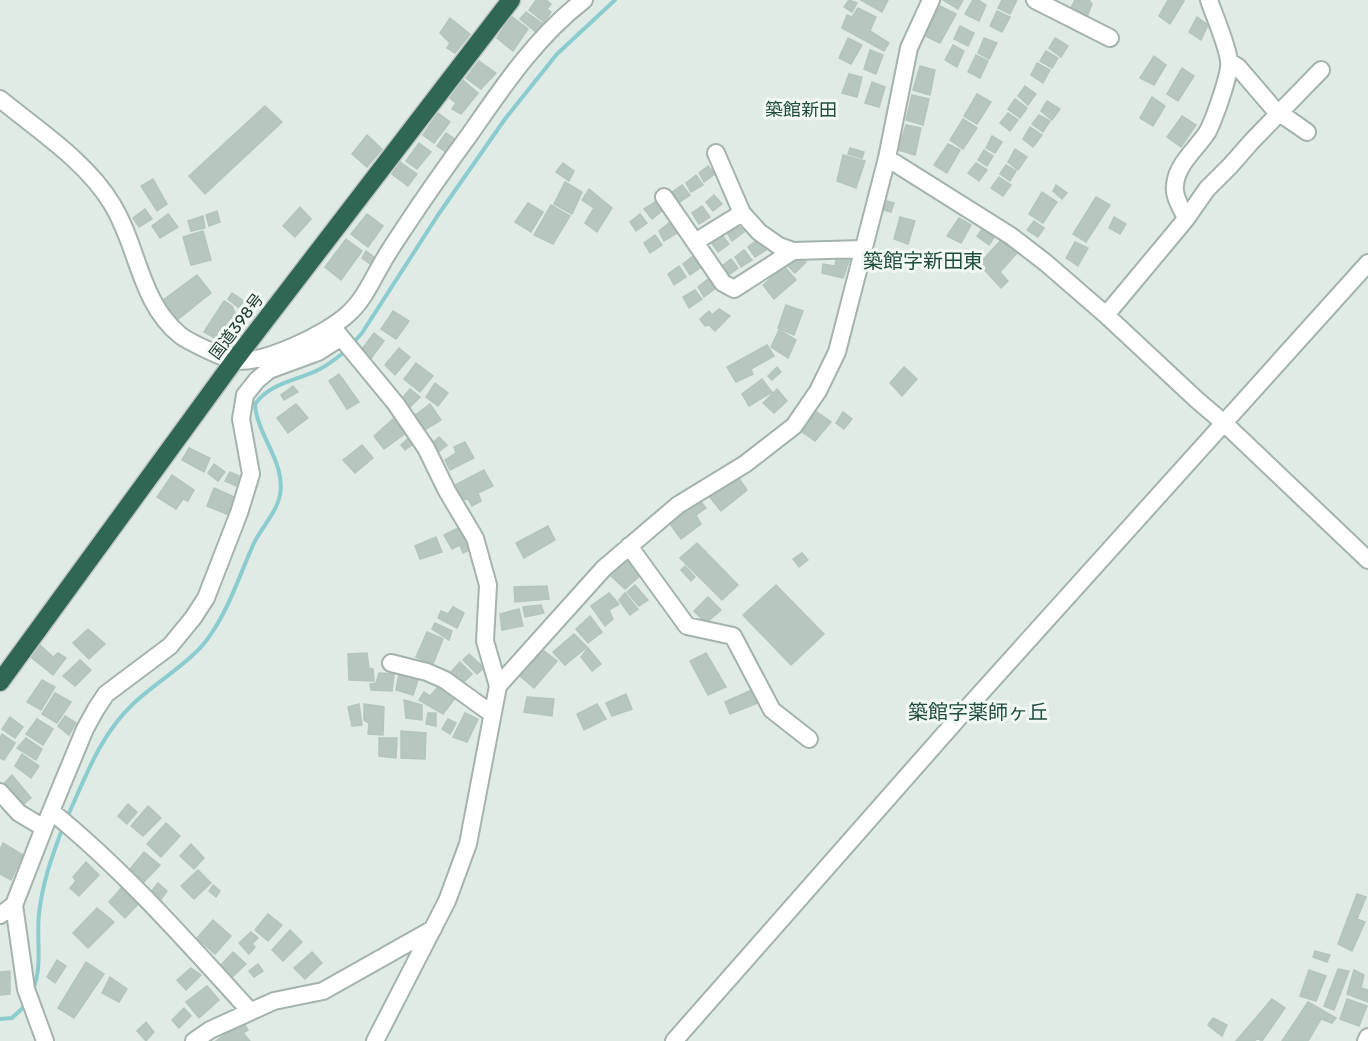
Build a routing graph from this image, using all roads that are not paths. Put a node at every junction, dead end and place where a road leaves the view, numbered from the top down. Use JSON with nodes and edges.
{"nodes":[{"id":1,"x":511,"y":0,"type":"edge"},
{"id":2,"x":584,"y":0,"type":"edge"},
{"id":3,"x":931,"y":0,"type":"edge"},
{"id":4,"x":1035,"y":0,"type":"edge"},
{"id":5,"x":1209,"y":0,"type":"edge"},
{"id":6,"x":1110,"y":38,"type":"dead end"},
{"id":7,"x":1230,"y":62,"type":"junction"},
{"id":8,"x":1321,"y":70,"type":"dead end"},
{"id":9,"x":0,"y":99,"type":"edge"},
{"id":10,"x":1281,"y":113,"type":"junction"},
{"id":11,"x":1307,"y":132,"type":"dead end"},
{"id":12,"x":716,"y":153,"type":"dead end"},
{"id":13,"x":887,"y":158,"type":"junction"},
{"id":14,"x":664,"y":197,"type":"dead end"},
{"id":15,"x":742,"y":213,"type":"junction"},
{"id":16,"x":1186,"y":219,"type":"junction"},
{"id":17,"x":695,"y":242,"type":"junction"},
{"id":18,"x":863,"y":249,"type":"junction"},
{"id":19,"x":793,"y":251,"type":"junction"},
{"id":20,"x":1368,"y":263,"type":"edge"},
{"id":21,"x":1106,"y":315,"type":"junction"},
{"id":22,"x":343,"y":340,"type":"junction"},
{"id":23,"x":234,"y":361,"type":"junction"},
{"id":24,"x":1224,"y":423,"type":"junction"},
{"id":25,"x":629,"y":546,"type":"junction"},
{"id":26,"x":1368,"y":560,"type":"edge"},
{"id":27,"x":392,"y":663,"type":"dead end"},
{"id":28,"x":0,"y":682,"type":"edge"},
{"id":29,"x":498,"y":686,"type":"junction"},
{"id":30,"x":492,"y":714,"type":"junction"},
{"id":31,"x":809,"y":739,"type":"dead end"},
{"id":32,"x":0,"y":792,"type":"edge"},
{"id":33,"x":61,"y":818,"type":"junction"},
{"id":34,"x":44,"y":828,"type":"junction"},
{"id":35,"x":14,"y":904,"type":"junction"},
{"id":36,"x":0,"y":915,"type":"edge"},
{"id":37,"x":434,"y":928,"type":"junction"},
{"id":38,"x":250,"y":1011,"type":"junction"},
{"id":39,"x":45,"y":1041,"type":"edge"},
{"id":40,"x":194,"y":1041,"type":"edge"},
{"id":41,"x":375,"y":1041,"type":"edge"},
{"id":42,"x":674,"y":1041,"type":"edge"}],
"edges":[{"from":1,"to":23,"type":"highway","name":"国道398号"},
{"from":2,"to":22,"type":"street"},
{"from":3,"to":13,"type":"street"},
{"from":4,"to":6,"type":"street"},
{"from":5,"to":7,"type":"street"},
{"from":7,"to":10,"type":"street"},
{"from":7,"to":16,"type":"street"},
{"from":8,"to":10,"type":"street"},
{"from":9,"to":23,"type":"street"},
{"from":10,"to":11,"type":"street"},
{"from":10,"to":16,"type":"street"},
{"from":12,"to":15,"type":"street"},
{"from":13,"to":18,"type":"street"},
{"from":13,"to":21,"type":"street"},
{"from":14,"to":17,"type":"street"},
{"from":15,"to":17,"type":"street"},
{"from":15,"to":19,"type":"street"},
{"from":16,"to":21,"type":"street"},
{"from":17,"to":19,"type":"street"},
{"from":18,"to":19,"type":"street"},
{"from":18,"to":25,"type":"street"},
{"from":20,"to":24,"type":"street"},
{"from":21,"to":24,"type":"street"},
{"from":22,"to":23,"type":"street"},
{"from":22,"to":29,"type":"street"},
{"from":22,"to":33,"type":"street"},
{"from":23,"to":28,"type":"highway","name":"国道398号"},
{"from":24,"to":26,"type":"street"},
{"from":24,"to":42,"type":"street"},
{"from":25,"to":29,"type":"street"},
{"from":25,"to":31,"type":"street"},
{"from":27,"to":30,"type":"street"},
{"from":29,"to":30,"type":"street"},
{"from":30,"to":37,"type":"street"},
{"from":32,"to":34,"type":"street"},
{"from":33,"to":34,"type":"street"},
{"from":33,"to":38,"type":"street"},
{"from":34,"to":35,"type":"street"},
{"from":35,"to":36,"type":"street"},
{"from":35,"to":39,"type":"street"},
{"from":37,"to":38,"type":"street"},
{"from":37,"to":41,"type":"street"},
{"from":38,"to":40,"type":"street"}]}
